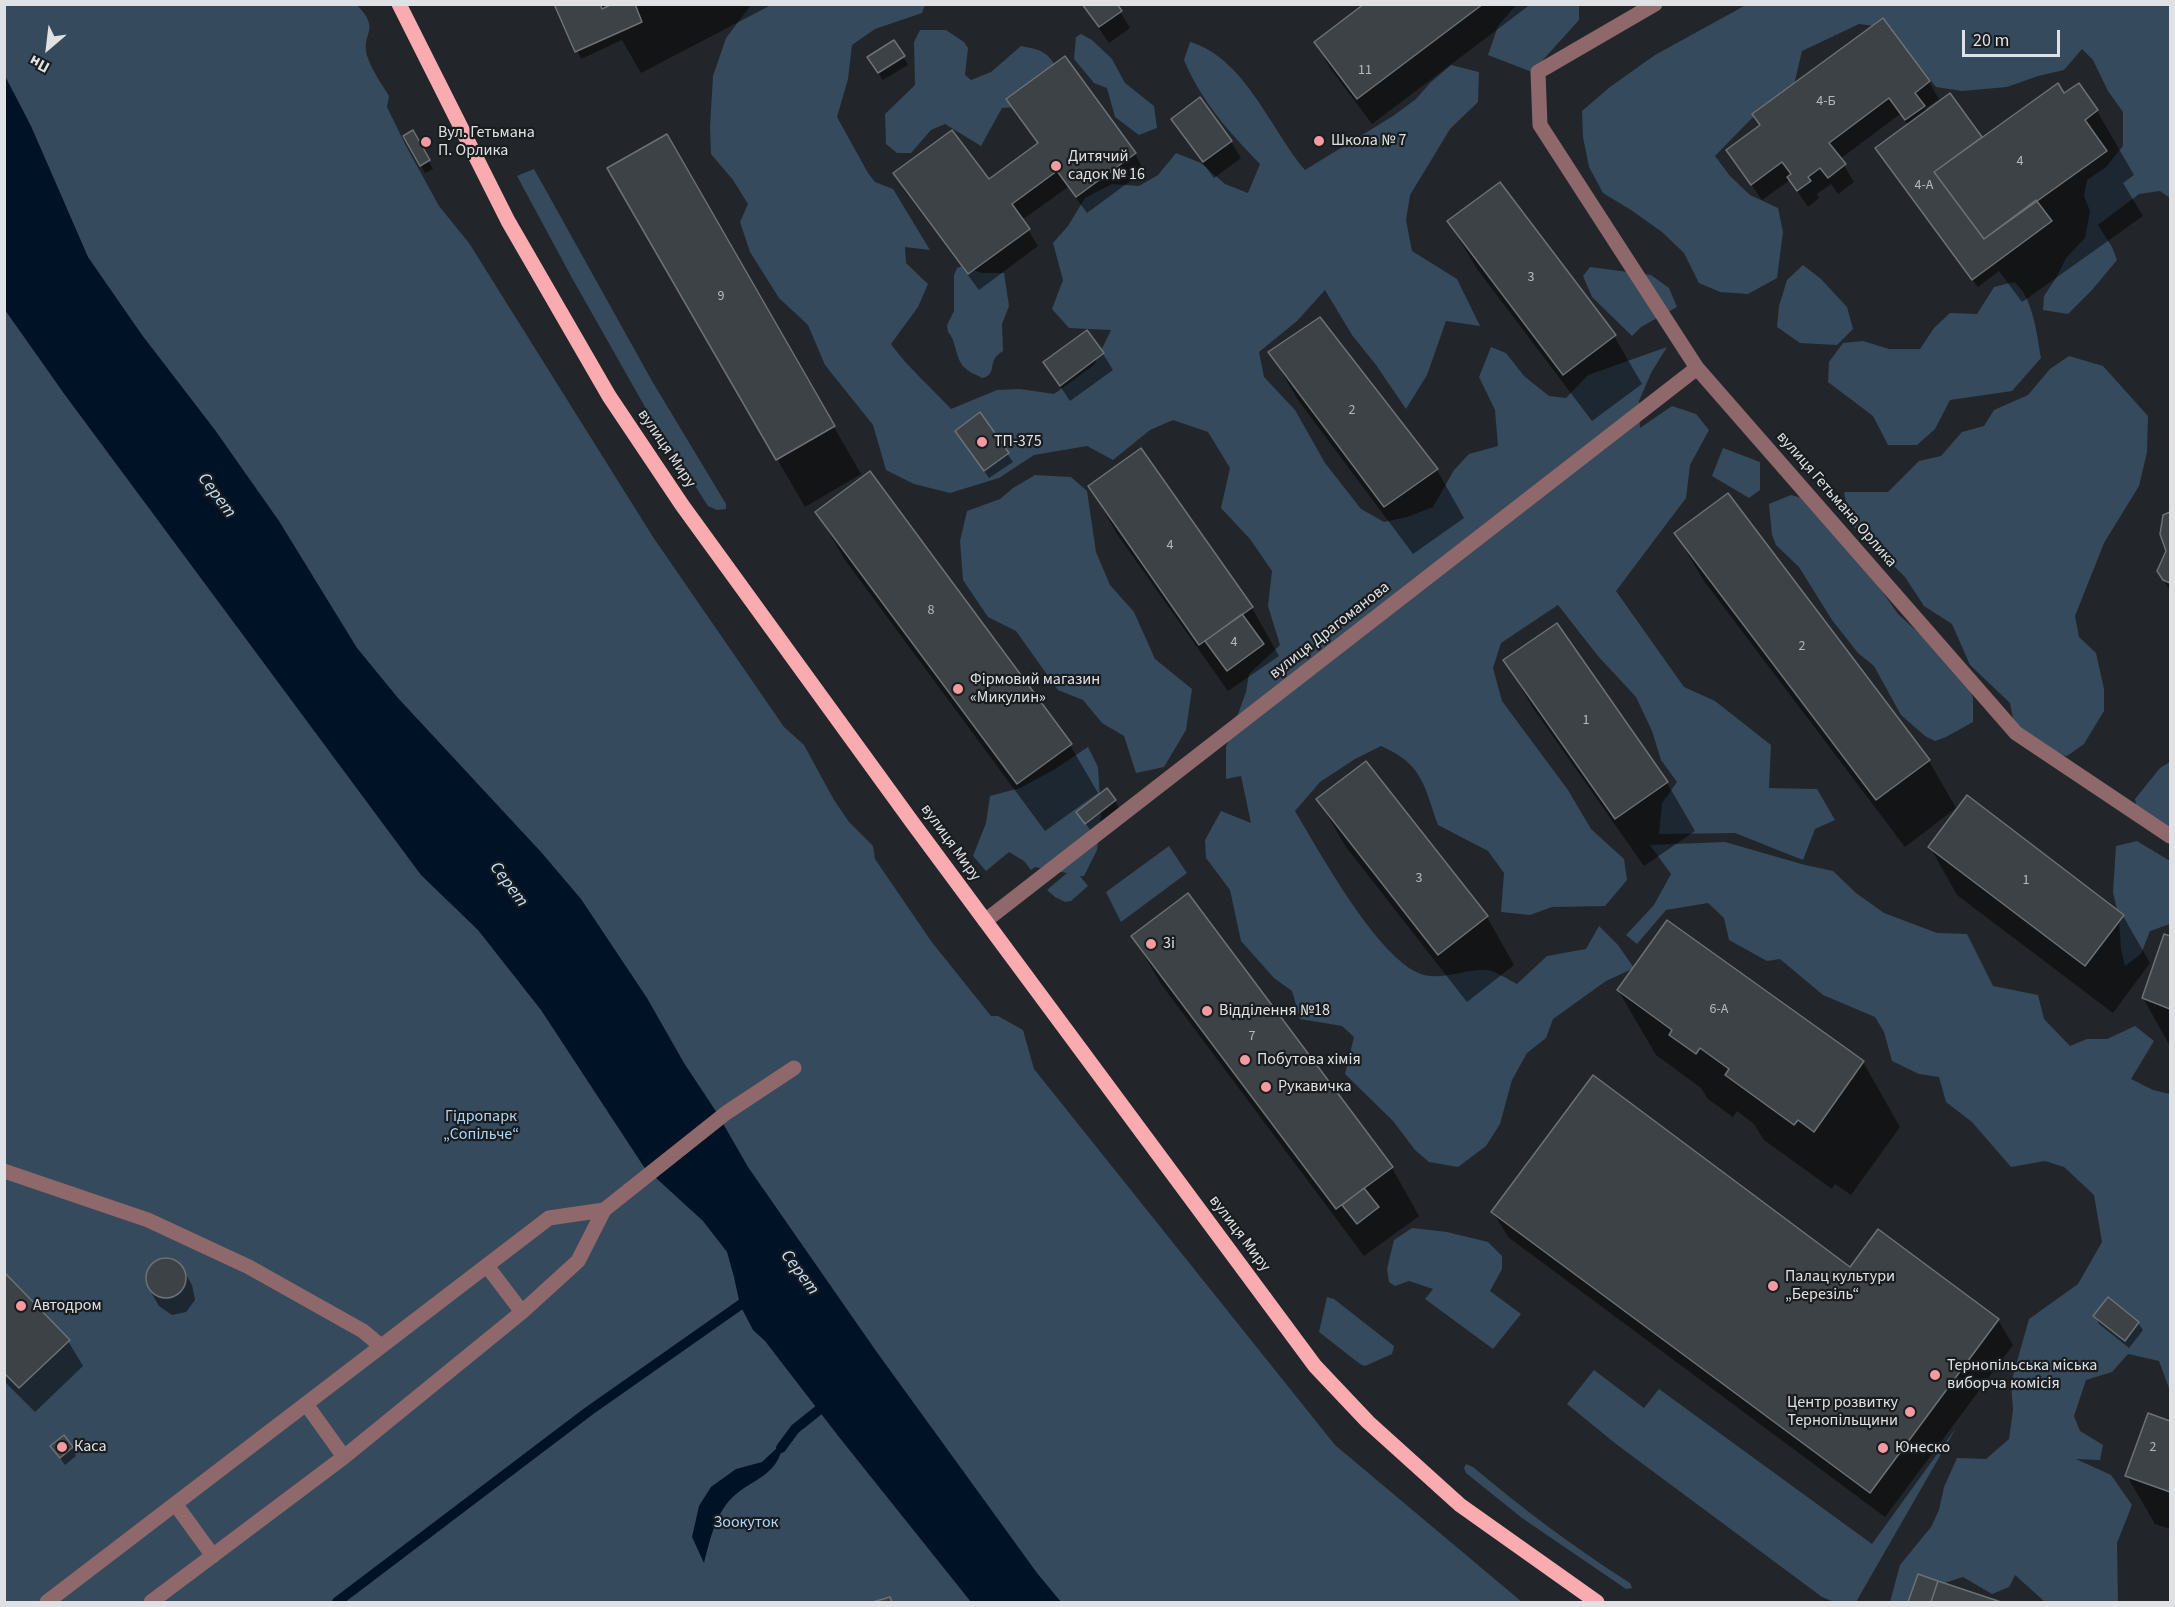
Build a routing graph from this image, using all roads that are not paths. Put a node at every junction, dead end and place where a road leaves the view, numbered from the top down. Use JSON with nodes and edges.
{"nodes":[{"id":1,"x":399,"y":4,"type":"edge"},
{"id":2,"x":1655,"y":4,"type":"edge"},
{"id":3,"x":1697,"y":368,"type":"junction"},
{"id":4,"x":2170,"y":836,"type":"edge"},
{"id":5,"x":985,"y":921,"type":"junction"},
{"id":6,"x":794,"y":1068,"type":"dead end"},
{"id":7,"x":4,"y":1171,"type":"edge"},
{"id":8,"x":604,"y":1210,"type":"junction"},
{"id":9,"x":487,"y":1266,"type":"junction"},
{"id":10,"x":522,"y":1312,"type":"junction"},
{"id":11,"x":381,"y":1346,"type":"junction"},
{"id":12,"x":306,"y":1404,"type":"junction"},
{"id":13,"x":344,"y":1457,"type":"junction"},
{"id":14,"x":176,"y":1505,"type":"junction"},
{"id":15,"x":213,"y":1556,"type":"junction"},
{"id":16,"x":47,"y":1602,"type":"edge"},
{"id":17,"x":151,"y":1602,"type":"edge"},
{"id":18,"x":1597,"y":1602,"type":"edge"}],
"edges":[{"from":1,"to":5,"type":"main road","name":"вулиця Миру"},
{"from":2,"to":3,"type":"street","name":"вулиця Гетьмана Орлика"},
{"from":3,"to":4,"type":"street","name":"вулиця Гетьмана Орлика"},
{"from":3,"to":5,"type":"street","name":"вулиця Драгоманова"},
{"from":5,"to":18,"type":"main road","name":"вулиця Миру"},
{"from":6,"to":8,"type":"street"},
{"from":7,"to":11,"type":"street"},
{"from":8,"to":9,"type":"street"},
{"from":8,"to":10,"type":"street"},
{"from":9,"to":10,"type":"street"},
{"from":9,"to":11,"type":"street"},
{"from":10,"to":13,"type":"street"},
{"from":11,"to":12,"type":"street"},
{"from":12,"to":13,"type":"street"},
{"from":12,"to":14,"type":"street"},
{"from":13,"to":15,"type":"street"},
{"from":14,"to":15,"type":"street"},
{"from":14,"to":16,"type":"street"},
{"from":15,"to":17,"type":"street"}]}
